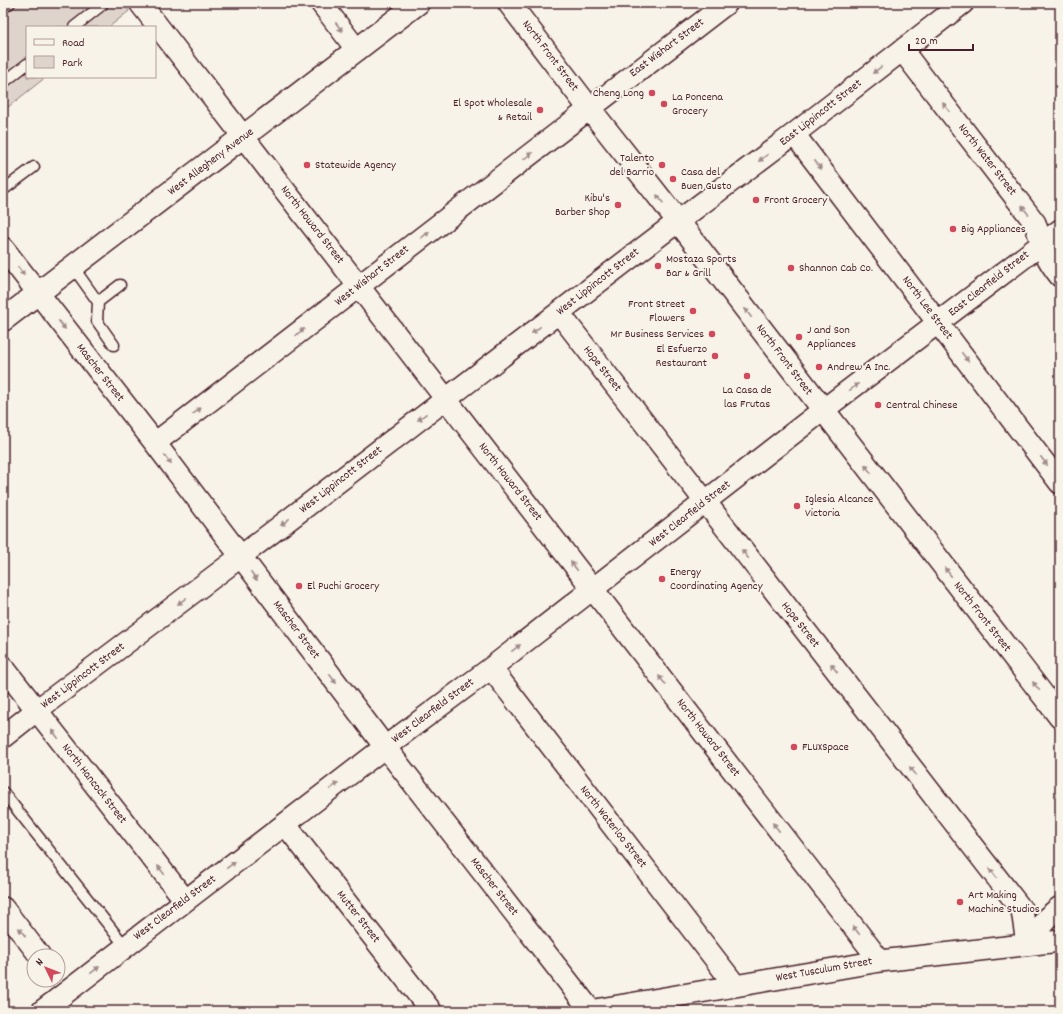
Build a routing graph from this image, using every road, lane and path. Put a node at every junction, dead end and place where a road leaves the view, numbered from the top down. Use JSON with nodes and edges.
{"nodes":[{"id":1,"x":10,"y":3,"type":"edge"},
{"id":2,"x":140,"y":3,"type":"edge"},
{"id":3,"x":321,"y":3,"type":"edge"},
{"id":4,"x":418,"y":3,"type":"edge"},
{"id":5,"x":510,"y":3,"type":"edge"},
{"id":6,"x":727,"y":3,"type":"edge"},
{"id":7,"x":963,"y":3,"type":"edge"},
{"id":8,"x":102,"y":5,"type":"dead end"},
{"id":9,"x":3,"y":8,"type":"edge"},
{"id":10,"x":75,"y":26,"type":"edge"},
{"id":11,"x":357,"y":50,"type":"junction"},
{"id":12,"x":902,"y":50,"type":"junction"},
{"id":13,"x":26,"y":65,"type":"edge"},
{"id":14,"x":3,"y":83,"type":"edge"},
{"id":15,"x":589,"y":108,"type":"junction"},
{"id":16,"x":794,"y":134,"type":"junction"},
{"id":17,"x":243,"y":137,"type":"junction"},
{"id":18,"x":34,"y":167,"type":"dead end"},
{"id":19,"x":3,"y":190,"type":"edge"},
{"id":20,"x":678,"y":221,"type":"junction"},
{"id":21,"x":1060,"y":230,"type":"edge"},
{"id":22,"x":1041,"y":244,"type":"junction"},
{"id":23,"x":3,"y":248,"type":"edge"},
{"id":24,"x":73,"y":267,"type":"junction"},
{"id":25,"x":1060,"y":276,"type":"edge"},
{"id":26,"x":120,"y":285,"type":"dead end"},
{"id":27,"x":360,"y":286,"type":"junction"},
{"id":28,"x":38,"y":294,"type":"junction"},
{"id":29,"x":98,"y":302,"type":"junction"},
{"id":30,"x":559,"y":312,"type":"junction"},
{"id":31,"x":3,"y":320,"type":"edge"},
{"id":32,"x":939,"y":323,"type":"junction"},
{"id":33,"x":114,"y":345,"type":"dead end"},
{"id":34,"x":446,"y":399,"type":"junction"},
{"id":35,"x":823,"y":410,"type":"junction"},
{"id":36,"x":155,"y":443,"type":"junction"},
{"id":37,"x":1060,"y":482,"type":"edge"},
{"id":38,"x":705,"y":502,"type":"junction"},
{"id":39,"x":240,"y":557,"type":"junction"},
{"id":40,"x":593,"y":590,"type":"junction"},
{"id":41,"x":3,"y":667,"type":"edge"},
{"id":42,"x":491,"y":668,"type":"junction"},
{"id":43,"x":36,"y":710,"type":"junction"},
{"id":44,"x":1060,"y":717,"type":"edge"},
{"id":45,"x":3,"y":737,"type":"edge"},
{"id":46,"x":385,"y":747,"type":"junction"},
{"id":47,"x":3,"y":792,"type":"edge"},
{"id":48,"x":285,"y":824,"type":"junction"},
{"id":49,"x":185,"y":900,"type":"junction"},
{"id":50,"x":1060,"y":907,"type":"edge"},
{"id":51,"x":3,"y":908,"type":"edge"},
{"id":52,"x":1060,"y":941,"type":"edge"},
{"id":53,"x":1027,"y":944,"type":"junction"},
{"id":54,"x":125,"y":946,"type":"junction"},
{"id":55,"x":34,"y":948,"type":"edge"},
{"id":56,"x":880,"y":961,"type":"junction"},
{"id":57,"x":66,"y":983,"type":"edge"},
{"id":58,"x":735,"y":986,"type":"junction"},
{"id":59,"x":61,"y":988,"type":"edge"},
{"id":60,"x":42,"y":1011,"type":"edge"},
{"id":61,"x":431,"y":1011,"type":"edge"},
{"id":62,"x":591,"y":1011,"type":"edge"}],
"edges":[{"from":1,"to":9,"type":"lane"},
{"from":2,"to":17,"type":"street","name":"North Howard Street"},
{"from":3,"to":11,"type":"street","one_way":true},
{"from":4,"to":11,"type":"street","name":"West Allegheny Avenue"},
{"from":5,"to":15,"type":"street","name":"North Front Street"},
{"from":6,"to":15,"type":"street","name":"East Wishart Street"},
{"from":7,"to":12,"type":"street","name":"East Lippincott Street"},
{"from":8,"to":10,"type":"lane"},
{"from":11,"to":17,"type":"street","name":"West Allegheny Avenue"},
{"from":12,"to":16,"type":"street","name":"East Lippincott Street","one_way":true},
{"from":22,"to":12,"type":"street","name":"North Water Street","one_way":true},
{"from":13,"to":14,"type":"lane"},
{"from":20,"to":15,"type":"street","name":"North Front Street","one_way":true},
{"from":27,"to":15,"type":"street","name":"West Wishart Street","one_way":true},
{"from":16,"to":20,"type":"street","name":"East Lippincott Street","one_way":true},
{"from":16,"to":32,"type":"street","name":"North Lee Street","one_way":true},
{"from":17,"to":24,"type":"street","name":"West Allegheny Avenue"},
{"from":17,"to":27,"type":"street","name":"North Howard Street"},
{"from":18,"to":19,"type":"lane"},
{"from":20,"to":30,"type":"street","name":"West Lippincott Street"},
{"from":35,"to":20,"type":"street","name":"North Front Street","one_way":true},
{"from":21,"to":22,"type":"street","name":"East Clearfield Street"},
{"from":22,"to":25,"type":"street","name":"North Water Street"},
{"from":22,"to":32,"type":"street","name":"East Clearfield Street"},
{"from":23,"to":28,"type":"street","name":"Mascher Street","one_way":true},
{"from":24,"to":28,"type":"street","name":"West Allegheny Avenue"},
{"from":24,"to":29,"type":"lane"},
{"from":26,"to":29,"type":"lane"},
{"from":27,"to":34,"type":"street","name":"North Howard Street"},
{"from":36,"to":27,"type":"street","name":"West Wishart Street","one_way":true},
{"from":28,"to":31,"type":"street","name":"West Allegheny Avenue"},
{"from":28,"to":36,"type":"street","name":"Mascher Street","one_way":true},
{"from":29,"to":33,"type":"lane"},
{"from":30,"to":34,"type":"street","name":"West Lippincott Street","one_way":true},
{"from":30,"to":38,"type":"street","name":"Hope Street"},
{"from":35,"to":32,"type":"street","name":"East Clearfield Street","one_way":true},
{"from":32,"to":37,"type":"street","name":"North Lee Street","one_way":true},
{"from":34,"to":39,"type":"street","name":"West Lippincott Street","one_way":true},
{"from":40,"to":34,"type":"street","name":"North Howard Street","one_way":true},
{"from":35,"to":38,"type":"street","name":"West Clearfield Street"},
{"from":44,"to":35,"type":"street","name":"North Front Street","one_way":true},
{"from":36,"to":39,"type":"street","name":"Mascher Street","one_way":true},
{"from":38,"to":40,"type":"street","name":"West Clearfield Street"},
{"from":53,"to":38,"type":"street","name":"Hope Street","one_way":true},
{"from":39,"to":43,"type":"street","name":"West Lippincott Street","one_way":true},
{"from":39,"to":46,"type":"street","name":"Mascher Street","one_way":true},
{"from":42,"to":40,"type":"street","name":"West Clearfield Street","one_way":true},
{"from":56,"to":40,"type":"street","name":"North Howard Street","one_way":true},
{"from":41,"to":43,"type":"street","name":"North Hancock Street"},
{"from":42,"to":46,"type":"street","name":"West Clearfield Street"},
{"from":42,"to":58,"type":"street","name":"North Waterloo Street"},
{"from":43,"to":45,"type":"street","name":"West Lippincott Street"},
{"from":49,"to":43,"type":"street","name":"North Hancock Street","one_way":true},
{"from":48,"to":46,"type":"street","name":"West Clearfield Street","one_way":true},
{"from":46,"to":62,"type":"street","name":"Mascher Street"},
{"from":47,"to":54,"type":"lane"},
{"from":49,"to":48,"type":"street","name":"West Clearfield Street","one_way":true},
{"from":48,"to":61,"type":"street","name":"Mutter Street"},
{"from":49,"to":54,"type":"street","name":"West Clearfield Street"},
{"from":50,"to":53,"type":"street"},
{"from":55,"to":51,"type":"street","one_way":true},
{"from":52,"to":53,"type":"street","name":"West Tusculum Street"},
{"from":53,"to":56,"type":"street","name":"West Tusculum Street"},
{"from":57,"to":54,"type":"street","name":"West Clearfield Street","one_way":true},
{"from":56,"to":58,"type":"street","name":"West Tusculum Street"},
{"from":58,"to":62,"type":"street","name":"West Tusculum Street"},
{"from":59,"to":60,"type":"street","name":"West Clearfield Street"}]}
